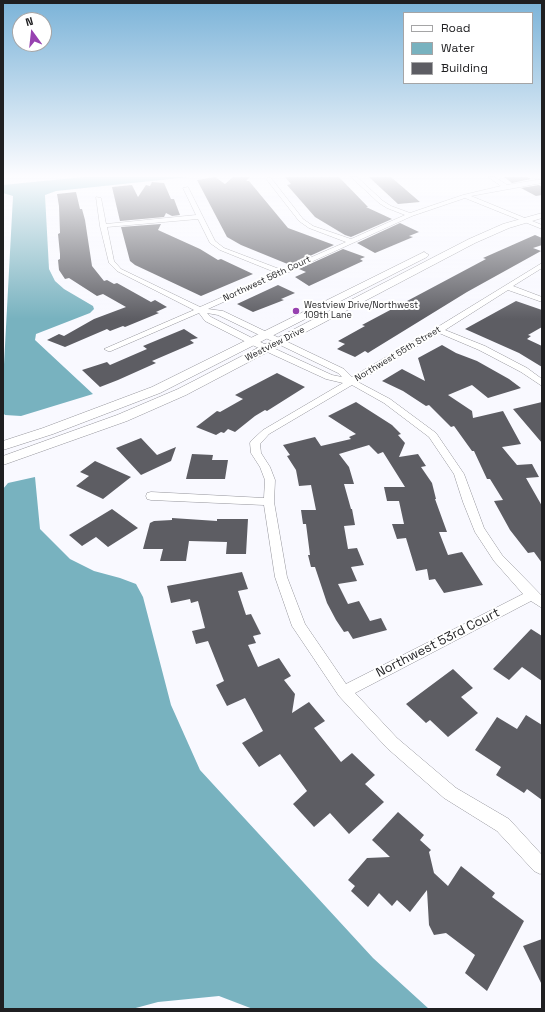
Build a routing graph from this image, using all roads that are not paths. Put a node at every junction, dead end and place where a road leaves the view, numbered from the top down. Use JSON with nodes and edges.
{"nodes":[{"id":1,"x":122,"y":224,"type":"edge"},
{"id":2,"x":203,"y":224,"type":"edge"},
{"id":3,"x":307,"y":224,"type":"edge"},
{"id":4,"x":389,"y":224,"type":"edge"},
{"id":5,"x":491,"y":224,"type":"edge"},
{"id":6,"x":507,"y":224,"type":"edge"},
{"id":7,"x":103,"y":226,"type":"joint"},
{"id":8,"x":350,"y":241,"type":"junction"},
{"id":9,"x":542,"y":265,"type":"edge"},
{"id":10,"x":281,"y":272,"type":"junction"},
{"id":11,"x":508,"y":287,"type":"junction"},
{"id":12,"x":542,"y":300,"type":"edge"},
{"id":13,"x":200,"y":310,"type":"junction"},
{"id":14,"x":439,"y":330,"type":"junction"},
{"id":15,"x":253,"y":342,"type":"junction"},
{"id":16,"x":266,"y":342,"type":"junction"},
{"id":17,"x":280,"y":342,"type":"junction"},
{"id":18,"x":108,"y":349,"type":"dead end"},
{"id":19,"x":352,"y":382,"type":"junction"},
{"id":20,"x":542,"y":383,"type":"edge"},
{"id":21,"x":3,"y":446,"type":"edge"},
{"id":22,"x":3,"y":461,"type":"edge"},
{"id":23,"x":151,"y":496,"type":"dead end"},
{"id":24,"x":269,"y":502,"type":"junction"},
{"id":25,"x":537,"y":599,"type":"edge"},
{"id":26,"x":344,"y":692,"type":"junction"},
{"id":27,"x":540,"y":865,"type":"dead end"}],
"edges":[{"from":1,"to":7,"type":"street"},
{"from":2,"to":10,"type":"street"},
{"from":3,"to":8,"type":"street"},
{"from":4,"to":8,"type":"street","name":"Northwest 56th Court"},
{"from":5,"to":16,"type":"street","name":"Westview Drive"},
{"from":6,"to":17,"type":"street","name":"Westview Drive"},
{"from":7,"to":13,"type":"street"},
{"from":8,"to":10,"type":"street","name":"Northwest 56th Court"},
{"from":9,"to":11,"type":"street","name":"Northwest 55th Street"},
{"from":10,"to":13,"type":"street","name":"Northwest 56th Court"},
{"from":11,"to":12,"type":"street"},
{"from":11,"to":14,"type":"street","name":"Northwest 55th Street"},
{"from":13,"to":15,"type":"street"},
{"from":13,"to":16,"type":"street"},
{"from":13,"to":18,"type":"street","name":"Northwest 56th Court"},
{"from":14,"to":19,"type":"street","name":"Northwest 55th Street"},
{"from":14,"to":20,"type":"street"},
{"from":15,"to":16,"type":"street","name":"Westview Drive"},
{"from":15,"to":21,"type":"street","name":"Westview Drive"},
{"from":16,"to":17,"type":"street","name":"Westview Drive"},
{"from":16,"to":19,"type":"street"},
{"from":16,"to":22,"type":"street","name":"Westview Drive"},
{"from":17,"to":19,"type":"street"},
{"from":19,"to":24,"type":"street","name":"Northwest 55th Street"},
{"from":19,"to":25,"type":"street"},
{"from":23,"to":24,"type":"street"},
{"from":24,"to":26,"type":"street"},
{"from":25,"to":26,"type":"street","name":"Northwest 53rd Court"},
{"from":26,"to":27,"type":"street"}]}
